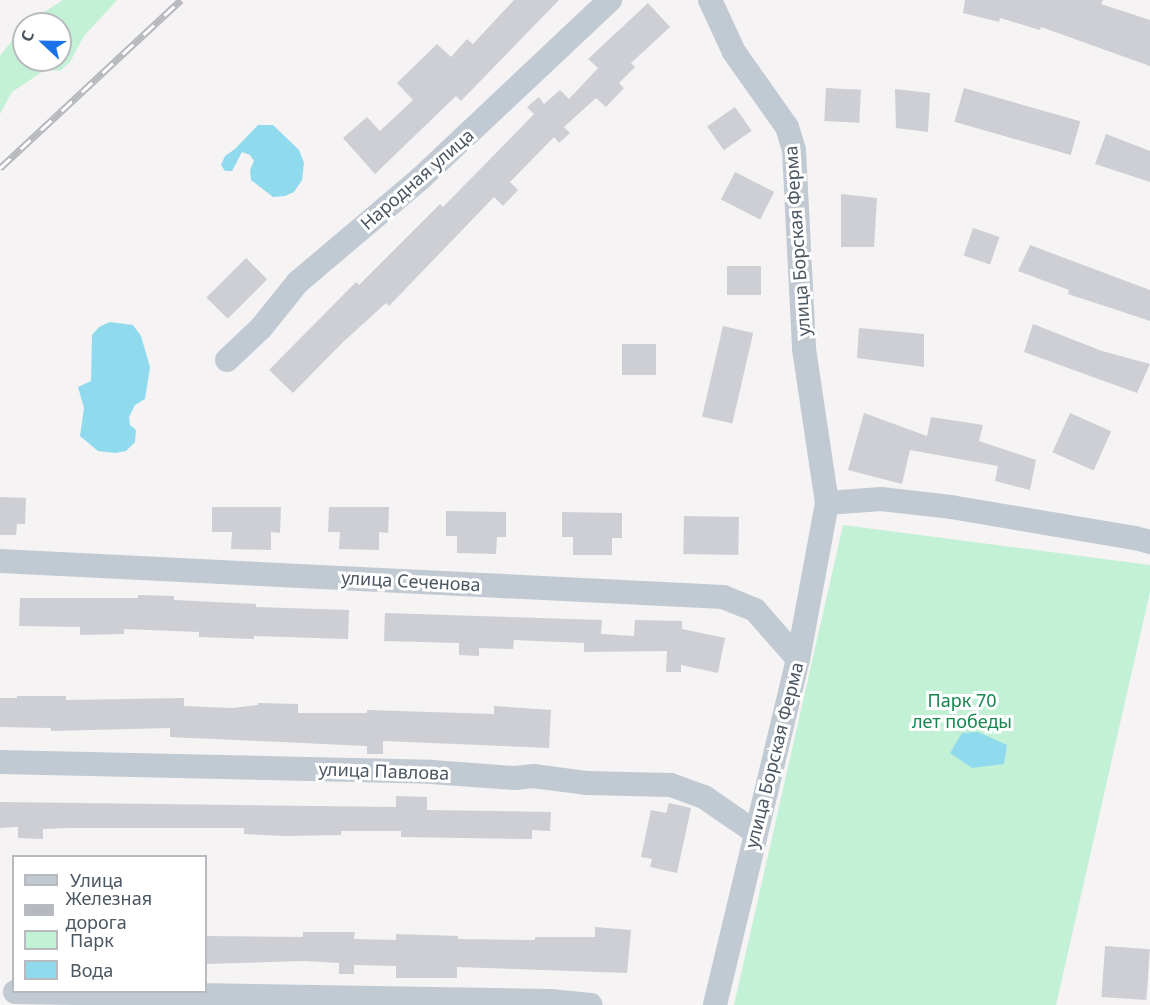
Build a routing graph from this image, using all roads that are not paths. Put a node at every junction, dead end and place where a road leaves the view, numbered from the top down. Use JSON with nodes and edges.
{"nodes":[{"id":1,"x":610,"y":0,"type":"edge"},
{"id":2,"x":710,"y":0,"type":"edge"},
{"id":3,"x":227,"y":360,"type":"dead end"},
{"id":4,"x":827,"y":503,"type":"junction"},
{"id":5,"x":1150,"y":542,"type":"edge"},
{"id":6,"x":0,"y":561,"type":"edge"},
{"id":7,"x":798,"y":659,"type":"junction"},
{"id":8,"x":0,"y":762,"type":"edge"},
{"id":9,"x":755,"y":832,"type":"junction"},
{"id":10,"x":121,"y":993,"type":"edge"},
{"id":11,"x":591,"y":1005,"type":"edge"},
{"id":12,"x":715,"y":1005,"type":"edge"}],
"edges":[{"from":1,"to":3,"type":"street","name":"Народная улица"},
{"from":2,"to":4,"type":"street","name":"улица Борская Ферма"},
{"from":4,"to":5,"type":"street"},
{"from":4,"to":7,"type":"street","name":"улица Борская Ферма"},
{"from":6,"to":7,"type":"street","name":"улица Сеченова"},
{"from":7,"to":9,"type":"street","name":"улица Борская Ферма"},
{"from":8,"to":9,"type":"street","name":"улица Павлова"},
{"from":9,"to":12,"type":"street","name":"улица Борская Ферма"},
{"from":10,"to":11,"type":"street"}]}
